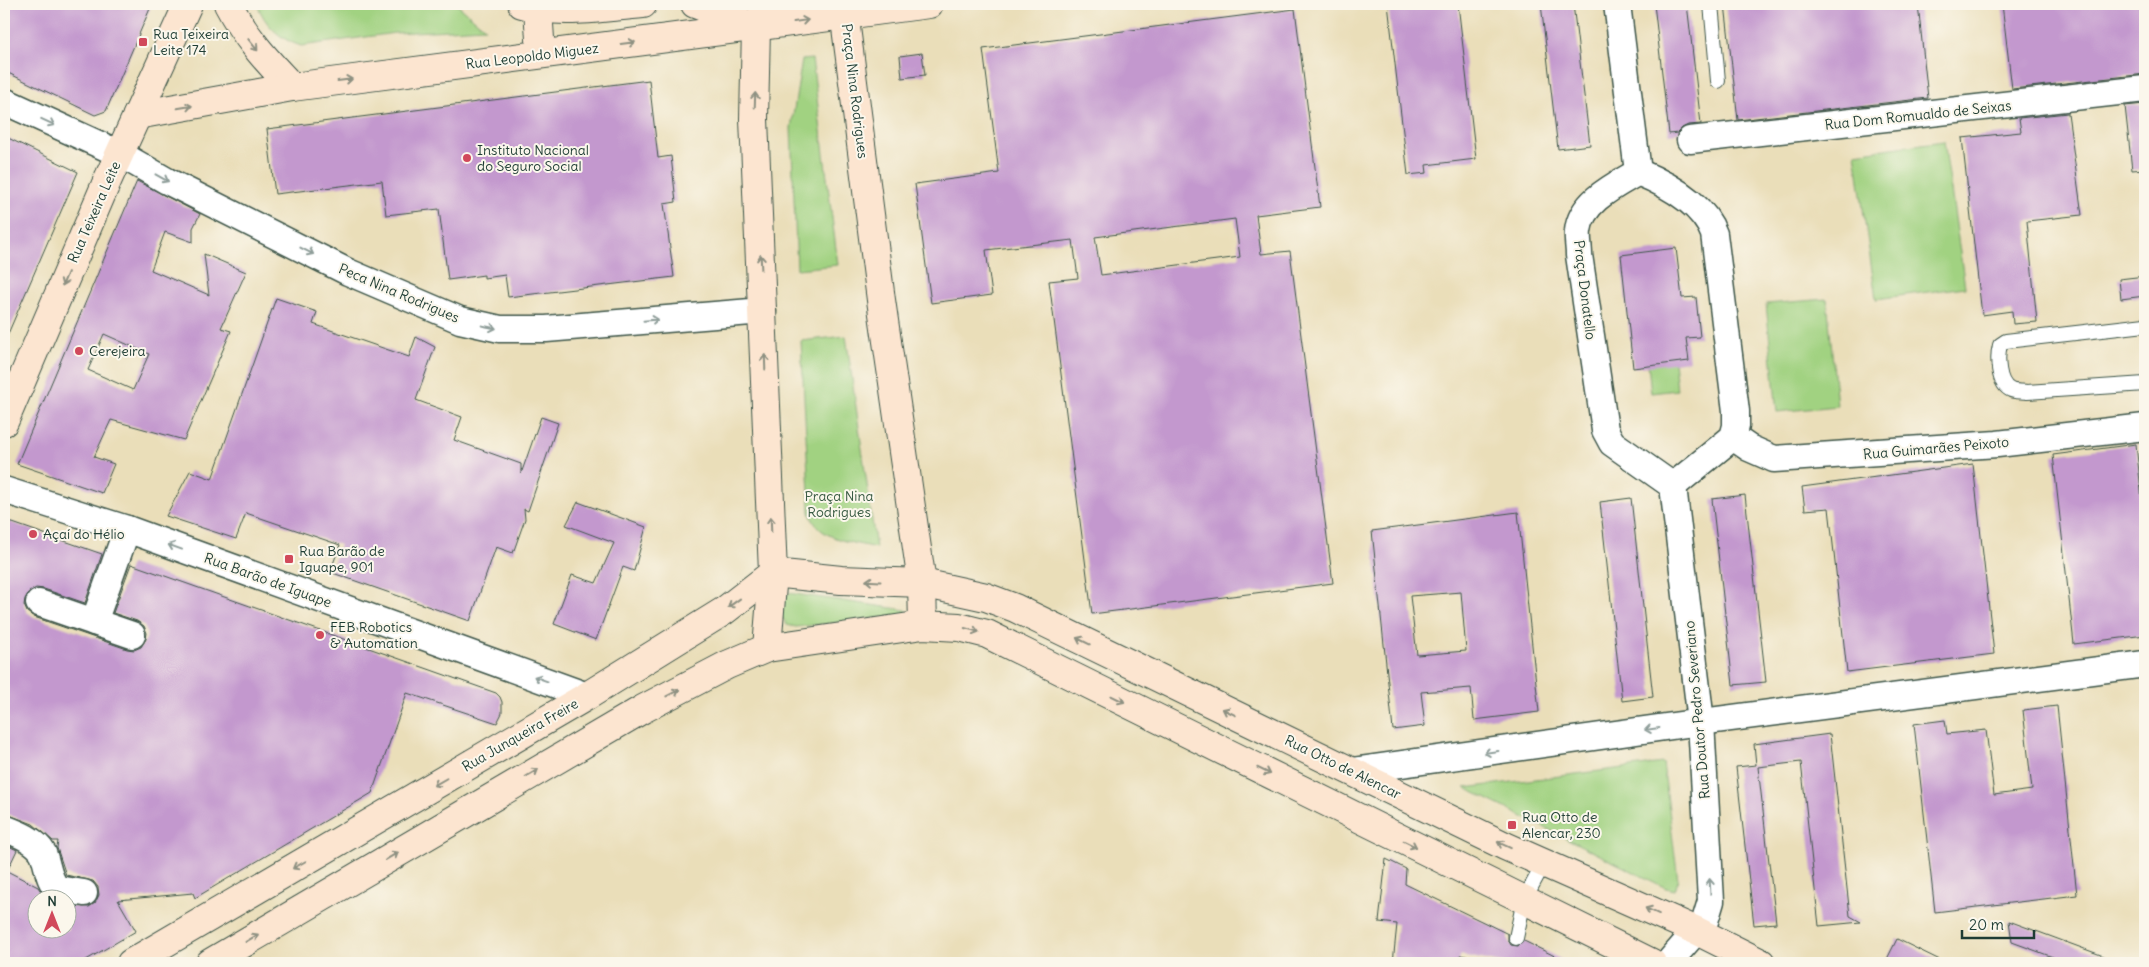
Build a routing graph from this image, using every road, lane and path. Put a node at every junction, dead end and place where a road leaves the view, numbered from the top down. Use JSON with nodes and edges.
{"nodes":[{"id":1,"x":188,"y":4,"type":"edge"},
{"id":2,"x":228,"y":4,"type":"edge"},
{"id":3,"x":643,"y":4,"type":"edge"},
{"id":4,"x":695,"y":4,"type":"edge"},
{"id":5,"x":930,"y":4,"type":"edge"},
{"id":6,"x":1617,"y":4,"type":"edge"},
{"id":7,"x":1711,"y":4,"type":"edge"},
{"id":8,"x":530,"y":6,"type":"edge"},
{"id":9,"x":844,"y":9,"type":"edge"},
{"id":10,"x":762,"y":16,"type":"edge"},
{"id":11,"x":541,"y":54,"type":"junction"},
{"id":12,"x":1718,"y":81,"type":"dead end"},
{"id":13,"x":292,"y":87,"type":"junction"},
{"id":14,"x":2145,"y":89,"type":"edge"},
{"id":15,"x":4,"y":101,"type":"edge"},
{"id":16,"x":137,"y":115,"type":"junction"},
{"id":17,"x":1690,"y":140,"type":"dead end"},
{"id":18,"x":120,"y":154,"type":"junction"},
{"id":19,"x":1638,"y":172,"type":"junction"},
{"id":20,"x":763,"y":311,"type":"junction"},
{"id":21,"x":2145,"y":325,"type":"edge"},
{"id":22,"x":2145,"y":384,"type":"edge"},
{"id":23,"x":4,"y":422,"type":"edge"},
{"id":24,"x":2145,"y":427,"type":"edge"},
{"id":25,"x":1733,"y":436,"type":"junction"},
{"id":26,"x":1673,"y":486,"type":"junction"},
{"id":27,"x":4,"y":490,"type":"edge"},
{"id":28,"x":127,"y":529,"type":"junction"},
{"id":29,"x":773,"y":573,"type":"junction"},
{"id":30,"x":922,"y":583,"type":"junction"},
{"id":31,"x":39,"y":603,"type":"dead end"},
{"id":32,"x":94,"y":622,"type":"junction"},
{"id":33,"x":924,"y":625,"type":"junction"},
{"id":34,"x":132,"y":635,"type":"dead end"},
{"id":35,"x":767,"y":648,"type":"junction"},
{"id":36,"x":2145,"y":664,"type":"edge"},
{"id":37,"x":587,"y":696,"type":"junction"},
{"id":38,"x":1701,"y":722,"type":"junction"},
{"id":39,"x":1352,"y":771,"type":"junction"},
{"id":40,"x":4,"y":828,"type":"edge"},
{"id":41,"x":1544,"y":864,"type":"junction"},
{"id":42,"x":84,"y":893,"type":"dead end"},
{"id":43,"x":1524,"y":900,"type":"junction"},
{"id":44,"x":1697,"y":931,"type":"junction"},
{"id":45,"x":1516,"y":938,"type":"dead end"},
{"id":46,"x":131,"y":963,"type":"edge"},
{"id":47,"x":212,"y":963,"type":"edge"},
{"id":48,"x":1652,"y":963,"type":"edge"},
{"id":49,"x":1668,"y":963,"type":"edge"},
{"id":50,"x":1761,"y":963,"type":"edge"}],
"edges":[{"from":1,"to":16,"type":"main road","name":"Rua Teixeira Leite"},
{"from":2,"to":13,"type":"main road","one_way":true},
{"from":3,"to":8,"type":"main road"},
{"from":4,"to":10,"type":"main road"},
{"from":5,"to":9,"type":"main road","name":"Rua Leopoldo Miguez"},
{"from":6,"to":19,"type":"street"},
{"from":7,"to":12,"type":"lane"},
{"from":8,"to":11,"type":"main road"},
{"from":10,"to":9,"type":"main road","name":"Rua Leopoldo Miguez","one_way":true},
{"from":9,"to":30,"type":"main road","name":"Praça Nina Rodrigues"},
{"from":11,"to":10,"type":"main road","name":"Rua Leopoldo Miguez","one_way":true},
{"from":20,"to":10,"type":"main road","one_way":true},
{"from":13,"to":11,"type":"main road","name":"Rua Leopoldo Miguez","one_way":true},
{"from":16,"to":13,"type":"main road","name":"Rua Leopoldo Miguez","one_way":true},
{"from":14,"to":17,"type":"street","name":"Rua Dom Romualdo de Seixas"},
{"from":15,"to":18,"type":"street","name":"Peca Nina Rodrigues","one_way":true},
{"from":16,"to":18,"type":"main road","name":"Rua Teixeira Leite"},
{"from":18,"to":20,"type":"street","name":"Peca Nina Rodrigues","one_way":true},
{"from":18,"to":23,"type":"main road","name":"Rua Teixeira Leite","one_way":true},
{"from":19,"to":25,"type":"street"},
{"from":19,"to":26,"type":"street","name":"Praça Donatello"},
{"from":29,"to":20,"type":"main road","one_way":true},
{"from":21,"to":22,"type":"lane"},
{"from":24,"to":25,"type":"street","name":"Rua Guimarães Peixoto"},
{"from":25,"to":26,"type":"street"},
{"from":26,"to":38,"type":"street","name":"Rua Doutor Pedro Severiano"},
{"from":27,"to":28,"type":"street","name":"Rua Barão de Iguape"},
{"from":28,"to":32,"type":"street"},
{"from":37,"to":28,"type":"street","name":"Rua Barão de Iguape","one_way":true},
{"from":30,"to":29,"type":"main road","one_way":true},
{"from":29,"to":35,"type":"main road"},
{"from":29,"to":37,"type":"main road","name":"Rua Junqueira Freire","one_way":true},
{"from":30,"to":33,"type":"main road"},
{"from":39,"to":30,"type":"main road","name":"Rua Otto de Alencar","one_way":true},
{"from":31,"to":32,"type":"street"},
{"from":32,"to":34,"type":"street"},
{"from":33,"to":35,"type":"main road"},
{"from":33,"to":43,"type":"main road","one_way":true},
{"from":47,"to":35,"type":"main road","one_way":true},
{"from":36,"to":38,"type":"street"},
{"from":37,"to":46,"type":"main road","name":"Rua Junqueira Freire","one_way":true},
{"from":38,"to":39,"type":"street","one_way":true},
{"from":44,"to":38,"type":"street","name":"Rua Doutor Pedro Severiano","one_way":true},
{"from":41,"to":39,"type":"main road","name":"Rua Otto de Alencar","one_way":true},
{"from":40,"to":42,"type":"street"},
{"from":41,"to":43,"type":"lane"},
{"from":44,"to":41,"type":"main road","name":"Rua Otto de Alencar","one_way":true},
{"from":43,"to":45,"type":"lane"},
{"from":43,"to":48,"type":"main road"},
{"from":44,"to":49,"type":"street","name":"Rua Doutor Pedro Severiano"},
{"from":44,"to":50,"type":"main road","name":"Rua Otto de Alencar"}]}
